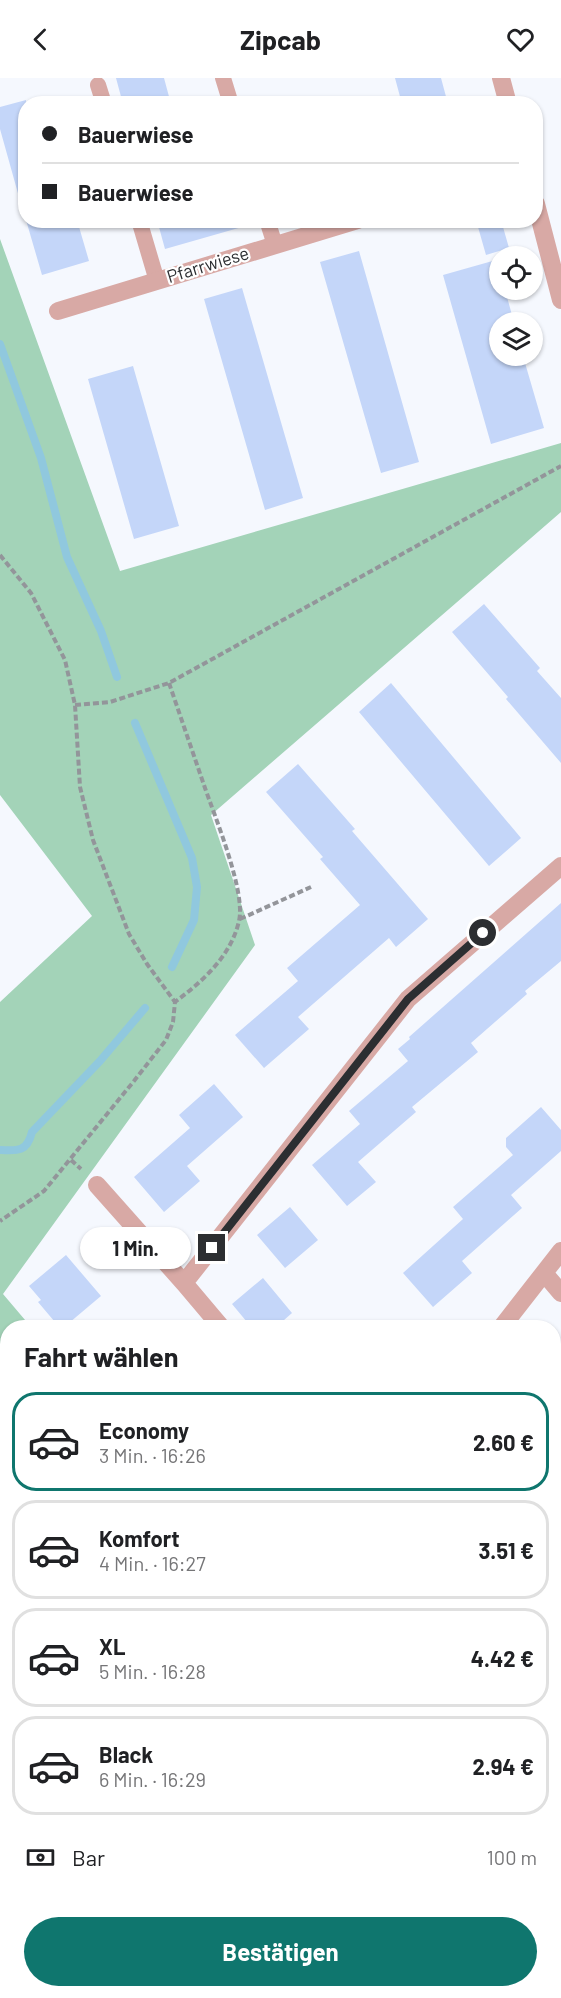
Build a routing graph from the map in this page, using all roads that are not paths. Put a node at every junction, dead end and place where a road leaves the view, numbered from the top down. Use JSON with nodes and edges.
{"nodes":[{"id":1,"x":223,"y":78,"type":"edge"},
{"id":2,"x":501,"y":78,"type":"edge"},
{"id":3,"x":98,"y":85,"type":"dead end"},
{"id":4,"x":101,"y":96,"type":"edge"},
{"id":5,"x":229,"y":96,"type":"edge"},
{"id":6,"x":506,"y":96,"type":"edge"},
{"id":7,"x":141,"y":228,"type":"edge"},
{"id":8,"x":270,"y":228,"type":"edge"},
{"id":9,"x":331,"y":228,"type":"edge"},
{"id":10,"x":542,"y":228,"type":"edge"},
{"id":11,"x":275,"y":245,"type":"junction"},
{"id":12,"x":157,"y":281,"type":"junction"},
{"id":13,"x":561,"y":300,"type":"edge"},
{"id":14,"x":58,"y":311,"type":"dead end"},
{"id":15,"x":561,"y":866,"type":"edge"},
{"id":16,"x":97,"y":1185,"type":"dead end"},
{"id":17,"x":561,"y":1251,"type":"edge"},
{"id":18,"x":544,"y":1273,"type":"junction"},
{"id":19,"x":184,"y":1283,"type":"junction"},
{"id":20,"x":561,"y":1293,"type":"edge"},
{"id":21,"x":215,"y":1320,"type":"edge"},
{"id":22,"x":507,"y":1320,"type":"edge"}],
"edges":[{"from":1,"to":5,"type":"lane"},
{"from":2,"to":6,"type":"street"},
{"from":3,"to":4,"type":"lane"},
{"from":7,"to":12,"type":"lane"},
{"from":8,"to":11,"type":"lane"},
{"from":9,"to":11,"type":"street","name":"Pfarrwiese"},
{"from":10,"to":13,"type":"street"},
{"from":11,"to":12,"type":"street","name":"Pfarrwiese"},
{"from":12,"to":14,"type":"street","name":"Pfarrwiese"},
{"from":15,"to":19,"type":"street"},
{"from":16,"to":19,"type":"street"},
{"from":17,"to":18,"type":"street"},
{"from":18,"to":20,"type":"street"},
{"from":18,"to":22,"type":"street"},
{"from":19,"to":21,"type":"street"}]}
